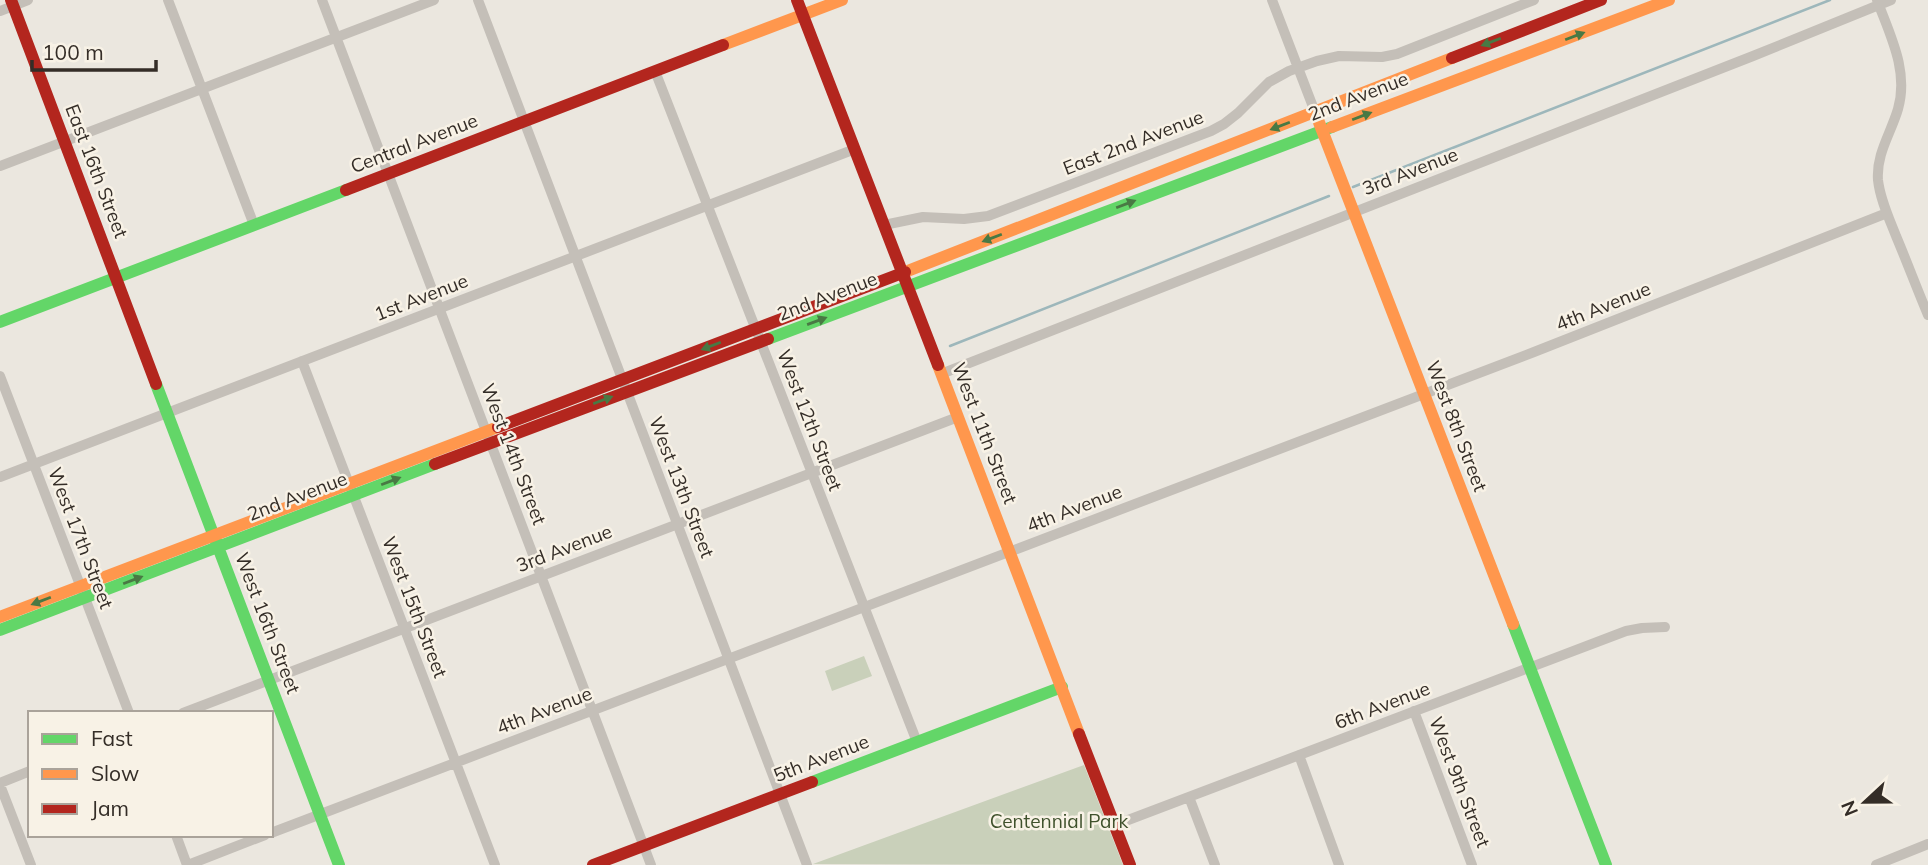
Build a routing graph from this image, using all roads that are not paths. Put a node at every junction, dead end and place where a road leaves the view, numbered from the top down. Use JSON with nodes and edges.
{"nodes":[{"id":1,"x":28,"y":0,"type":"edge"},
{"id":2,"x":168,"y":0,"type":"edge"},
{"id":3,"x":322,"y":0,"type":"edge"},
{"id":4,"x":434,"y":0,"type":"edge"},
{"id":5,"x":478,"y":0,"type":"edge"},
{"id":6,"x":797,"y":0,"type":"edge"},
{"id":7,"x":842,"y":0,"type":"edge"},
{"id":8,"x":1272,"y":0,"type":"edge"},
{"id":9,"x":1534,"y":0,"type":"edge"},
{"id":10,"x":1601,"y":0,"type":"edge"},
{"id":11,"x":1669,"y":0,"type":"edge"},
{"id":12,"x":1891,"y":0,"type":"edge"},
{"id":13,"x":12,"y":3,"type":"edge"},
{"id":14,"x":1878,"y":3,"type":"edge"},
{"id":15,"x":0,"y":11,"type":"edge"},
{"id":16,"x":803,"y":15,"type":"junction"},
{"id":17,"x":336,"y":37,"type":"junction"},
{"id":18,"x":1298,"y":68,"type":"junction"},
{"id":19,"x":655,"y":71,"type":"junction"},
{"id":20,"x":202,"y":89,"type":"junction"},
{"id":21,"x":1315,"y":112,"type":"junction"},
{"id":22,"x":524,"y":121,"type":"junction"},
{"id":23,"x":1322,"y":130,"type":"junction"},
{"id":24,"x":65,"y":141,"type":"junction"},
{"id":25,"x":855,"y":149,"type":"junction"},
{"id":26,"x":0,"y":166,"type":"edge"},
{"id":27,"x":388,"y":173,"type":"junction"},
{"id":28,"x":707,"y":205,"type":"junction"},
{"id":29,"x":1354,"y":212,"type":"junction"},
{"id":30,"x":1887,"y":213,"type":"junction"},
{"id":31,"x":254,"y":225,"type":"junction"},
{"id":32,"x":884,"y":225,"type":"junction"},
{"id":33,"x":576,"y":256,"type":"junction"},
{"id":34,"x":902,"y":273,"type":"junction"},
{"id":35,"x":117,"y":278,"type":"junction"},
{"id":36,"x":908,"y":287,"type":"junction"},
{"id":37,"x":440,"y":308,"type":"junction"},
{"id":38,"x":1928,"y":315,"type":"edge"},
{"id":39,"x":0,"y":322,"type":"edge"},
{"id":40,"x":756,"y":329,"type":"junction"},
{"id":41,"x":761,"y":342,"type":"junction"},
{"id":42,"x":302,"y":361,"type":"junction"},
{"id":43,"x":941,"y":373,"type":"junction"},
{"id":44,"x":0,"y":376,"type":"edge"},
{"id":45,"x":625,"y":385,"type":"junction"},
{"id":46,"x":1424,"y":393,"type":"junction"},
{"id":47,"x":168,"y":412,"type":"junction"},
{"id":48,"x":958,"y":417,"type":"junction"},
{"id":49,"x":489,"y":437,"type":"junction"},
{"id":50,"x":34,"y":464,"type":"junction"},
{"id":51,"x":811,"y":472,"type":"junction"},
{"id":52,"x":0,"y":477,"type":"edge"},
{"id":53,"x":351,"y":490,"type":"junction"},
{"id":54,"x":678,"y":524,"type":"junction"},
{"id":55,"x":216,"y":541,"type":"junction"},
{"id":56,"x":1009,"y":551,"type":"junction"},
{"id":57,"x":541,"y":576,"type":"junction"},
{"id":58,"x":83,"y":592,"type":"junction"},
{"id":59,"x":864,"y":607,"type":"junction"},
{"id":60,"x":0,"y":617,"type":"edge"},
{"id":61,"x":1665,"y":627,"type":"dead end"},
{"id":62,"x":404,"y":628,"type":"junction"},
{"id":63,"x":0,"y":630,"type":"edge"},
{"id":64,"x":729,"y":658,"type":"junction"},
{"id":65,"x":1529,"y":667,"type":"junction"},
{"id":66,"x":269,"y":680,"type":"junction"},
{"id":67,"x":1062,"y":687,"type":"junction"},
{"id":68,"x":593,"y":710,"type":"junction"},
{"id":69,"x":128,"y":711,"type":"edge"},
{"id":70,"x":188,"y":711,"type":"edge"},
{"id":71,"x":1414,"y":711,"type":"junction"},
{"id":72,"x":917,"y":742,"type":"junction"},
{"id":73,"x":1299,"y":755,"type":"junction"},
{"id":74,"x":456,"y":762,"type":"junction"},
{"id":75,"x":28,"y":772,"type":"edge"},
{"id":76,"x":0,"y":784,"type":"edge"},
{"id":77,"x":781,"y":794,"type":"junction"},
{"id":78,"x":1189,"y":797,"type":"junction"},
{"id":79,"x":320,"y":814,"type":"junction"},
{"id":80,"x":1115,"y":825,"type":"junction"},
{"id":81,"x":273,"y":832,"type":"edge"},
{"id":82,"x":177,"y":837,"type":"edge"},
{"id":83,"x":260,"y":837,"type":"edge"},
{"id":84,"x":1928,"y":844,"type":"edge"},
{"id":85,"x":644,"y":846,"type":"junction"},
{"id":86,"x":31,"y":865,"type":"edge"},
{"id":87,"x":187,"y":865,"type":"edge"},
{"id":88,"x":339,"y":865,"type":"edge"},
{"id":89,"x":495,"y":865,"type":"edge"},
{"id":90,"x":593,"y":865,"type":"edge"},
{"id":91,"x":652,"y":865,"type":"edge"},
{"id":92,"x":807,"y":865,"type":"edge"},
{"id":93,"x":1130,"y":865,"type":"edge"},
{"id":94,"x":1215,"y":865,"type":"edge"},
{"id":95,"x":1339,"y":865,"type":"edge"},
{"id":96,"x":1472,"y":865,"type":"edge"},
{"id":97,"x":1606,"y":865,"type":"edge"},
{"id":98,"x":1876,"y":865,"type":"edge"}],
"edges":[{"from":1,"to":13,"type":"street"},
{"from":2,"to":20,"type":"street"},
{"from":3,"to":17,"type":"street","name":"West 14th Street"},
{"from":4,"to":17,"type":"street"},
{"from":5,"to":22,"type":"street","name":"West 13th Street"},
{"from":6,"to":16,"type":"main road","name":"West 11th Street"},
{"from":7,"to":16,"type":"main road","name":"Central Avenue"},
{"from":8,"to":18,"type":"street","name":"West 8th Street"},
{"from":9,"to":18,"type":"street","name":"East 2nd Avenue"},
{"from":10,"to":21,"type":"main road","name":"2nd Avenue","one_way":true},
{"from":23,"to":11,"type":"main road","name":"2nd Avenue","one_way":true},
{"from":12,"to":14,"type":"street","name":"3rd Avenue"},
{"from":13,"to":15,"type":"street"},
{"from":13,"to":24,"type":"main road","name":"East 16th Street"},
{"from":14,"to":29,"type":"street","name":"3rd Avenue"},
{"from":14,"to":30,"type":"street"},
{"from":16,"to":19,"type":"main road","name":"Central Avenue"},
{"from":16,"to":25,"type":"main road","name":"West 11th Street"},
{"from":17,"to":20,"type":"street"},
{"from":17,"to":27,"type":"street","name":"West 14th Street"},
{"from":18,"to":21,"type":"street","name":"West 8th Street"},
{"from":18,"to":32,"type":"street","name":"East 2nd Avenue"},
{"from":19,"to":22,"type":"main road","name":"Central Avenue"},
{"from":19,"to":28,"type":"street","name":"West 12th Street"},
{"from":20,"to":24,"type":"street"},
{"from":20,"to":31,"type":"street"},
{"from":21,"to":23,"type":"main road","name":"West 8th Street"},
{"from":21,"to":34,"type":"main road","name":"2nd Avenue","one_way":true},
{"from":22,"to":27,"type":"main road","name":"Central Avenue"},
{"from":22,"to":33,"type":"street","name":"West 13th Street"},
{"from":23,"to":29,"type":"main road","name":"West 8th Street"},
{"from":36,"to":23,"type":"main road","name":"2nd Avenue","one_way":true},
{"from":24,"to":26,"type":"street"},
{"from":24,"to":35,"type":"main road","name":"East 16th Street"},
{"from":25,"to":28,"type":"street","name":"1st Avenue"},
{"from":25,"to":32,"type":"main road","name":"West 11th Street"},
{"from":27,"to":31,"type":"main road","name":"Central Avenue"},
{"from":27,"to":37,"type":"street","name":"West 14th Street"},
{"from":28,"to":33,"type":"street","name":"1st Avenue"},
{"from":28,"to":40,"type":"street","name":"West 12th Street"},
{"from":29,"to":43,"type":"street","name":"3rd Avenue"},
{"from":29,"to":46,"type":"main road","name":"West 8th Street"},
{"from":30,"to":38,"type":"street"},
{"from":30,"to":46,"type":"street","name":"4th Avenue"},
{"from":31,"to":35,"type":"main road","name":"Central Avenue"},
{"from":32,"to":34,"type":"main road","name":"West 11th Street"},
{"from":33,"to":37,"type":"street","name":"1st Avenue"},
{"from":33,"to":45,"type":"street","name":"West 13th Street"},
{"from":34,"to":36,"type":"main road","name":"West 11th Street"},
{"from":34,"to":40,"type":"main road","name":"2nd Avenue"},
{"from":35,"to":39,"type":"main road","name":"Central Avenue"},
{"from":35,"to":47,"type":"main road","name":"West 16th Street"},
{"from":41,"to":36,"type":"main road","name":"2nd Avenue","one_way":true},
{"from":36,"to":43,"type":"main road","name":"West 11th Street"},
{"from":37,"to":42,"type":"street","name":"1st Avenue"},
{"from":37,"to":49,"type":"street","name":"West 14th Street"},
{"from":40,"to":41,"type":"street","name":"West 12th Street"},
{"from":40,"to":45,"type":"main road","name":"2nd Avenue","one_way":true},
{"from":41,"to":45,"type":"main road","name":"2nd Avenue"},
{"from":41,"to":51,"type":"street","name":"West 12th Street"},
{"from":42,"to":47,"type":"street","name":"1st Avenue"},
{"from":42,"to":53,"type":"street","name":"West 15th Street"},
{"from":43,"to":48,"type":"main road","name":"West 11th Street"},
{"from":44,"to":50,"type":"street","name":"West 17th Street"},
{"from":45,"to":49,"type":"main road","name":"2nd Avenue"},
{"from":45,"to":54,"type":"street","name":"West 13th Street"},
{"from":46,"to":56,"type":"street","name":"4th Avenue"},
{"from":46,"to":65,"type":"main road","name":"West 8th Street"},
{"from":47,"to":50,"type":"street","name":"1st Avenue"},
{"from":47,"to":55,"type":"main road","name":"West 16th Street"},
{"from":48,"to":51,"type":"street","name":"3rd Avenue"},
{"from":48,"to":56,"type":"main road","name":"West 11th Street"},
{"from":49,"to":53,"type":"main road","name":"2nd Avenue"},
{"from":49,"to":57,"type":"street","name":"West 14th Street"},
{"from":50,"to":52,"type":"street","name":"1st Avenue"},
{"from":50,"to":58,"type":"street","name":"West 17th Street"},
{"from":51,"to":54,"type":"street","name":"3rd Avenue"},
{"from":51,"to":59,"type":"street","name":"West 12th Street"},
{"from":53,"to":55,"type":"main road","name":"2nd Avenue"},
{"from":53,"to":62,"type":"street","name":"West 15th Street"},
{"from":54,"to":57,"type":"street","name":"3rd Avenue"},
{"from":54,"to":64,"type":"street","name":"West 13th Street"},
{"from":55,"to":58,"type":"main road","name":"2nd Avenue"},
{"from":55,"to":66,"type":"main road","name":"West 16th Street"},
{"from":56,"to":59,"type":"street","name":"4th Avenue"},
{"from":56,"to":67,"type":"main road","name":"West 11th Street"},
{"from":57,"to":62,"type":"street","name":"3rd Avenue"},
{"from":57,"to":68,"type":"street","name":"West 14th Street"},
{"from":58,"to":60,"type":"main road","name":"2nd Avenue","one_way":true},
{"from":58,"to":63,"type":"main road","name":"2nd Avenue"},
{"from":58,"to":69,"type":"street","name":"West 17th Street"},
{"from":59,"to":64,"type":"street","name":"4th Avenue"},
{"from":59,"to":72,"type":"street","name":"West 12th Street"},
{"from":61,"to":65,"type":"street","name":"6th Avenue"},
{"from":62,"to":66,"type":"street","name":"3rd Avenue"},
{"from":62,"to":74,"type":"street","name":"West 15th Street"},
{"from":64,"to":68,"type":"street","name":"4th Avenue"},
{"from":64,"to":77,"type":"street","name":"West 13th Street"},
{"from":65,"to":71,"type":"street","name":"6th Avenue"},
{"from":65,"to":97,"type":"main road","name":"West 8th Street"},
{"from":66,"to":70,"type":"street","name":"3rd Avenue"},
{"from":66,"to":79,"type":"main road","name":"West 16th Street"},
{"from":67,"to":72,"type":"main road","name":"5th Avenue"},
{"from":67,"to":80,"type":"main road","name":"West 11th Street"},
{"from":68,"to":74,"type":"street","name":"4th Avenue"},
{"from":68,"to":85,"type":"street","name":"West 14th Street"},
{"from":71,"to":73,"type":"street","name":"6th Avenue"},
{"from":71,"to":96,"type":"street","name":"West 9th Street"},
{"from":72,"to":77,"type":"main road","name":"5th Avenue"},
{"from":73,"to":78,"type":"street","name":"6th Avenue"},
{"from":73,"to":95,"type":"street"},
{"from":74,"to":79,"type":"street","name":"4th Avenue"},
{"from":74,"to":89,"type":"street","name":"West 15th Street"},
{"from":75,"to":76,"type":"street"},
{"from":76,"to":86,"type":"street"},
{"from":77,"to":85,"type":"main road","name":"5th Avenue"},
{"from":77,"to":92,"type":"street","name":"West 13th Street"},
{"from":78,"to":80,"type":"street","name":"6th Avenue"},
{"from":78,"to":94,"type":"street"},
{"from":79,"to":81,"type":"street","name":"4th Avenue"},
{"from":79,"to":88,"type":"main road","name":"West 16th Street"},
{"from":80,"to":93,"type":"main road","name":"West 11th Street"},
{"from":82,"to":87,"type":"street"},
{"from":83,"to":87,"type":"street"},
{"from":84,"to":98,"type":"street"},
{"from":85,"to":90,"type":"main road","name":"5th Avenue"},
{"from":85,"to":91,"type":"street","name":"West 14th Street"}]}
